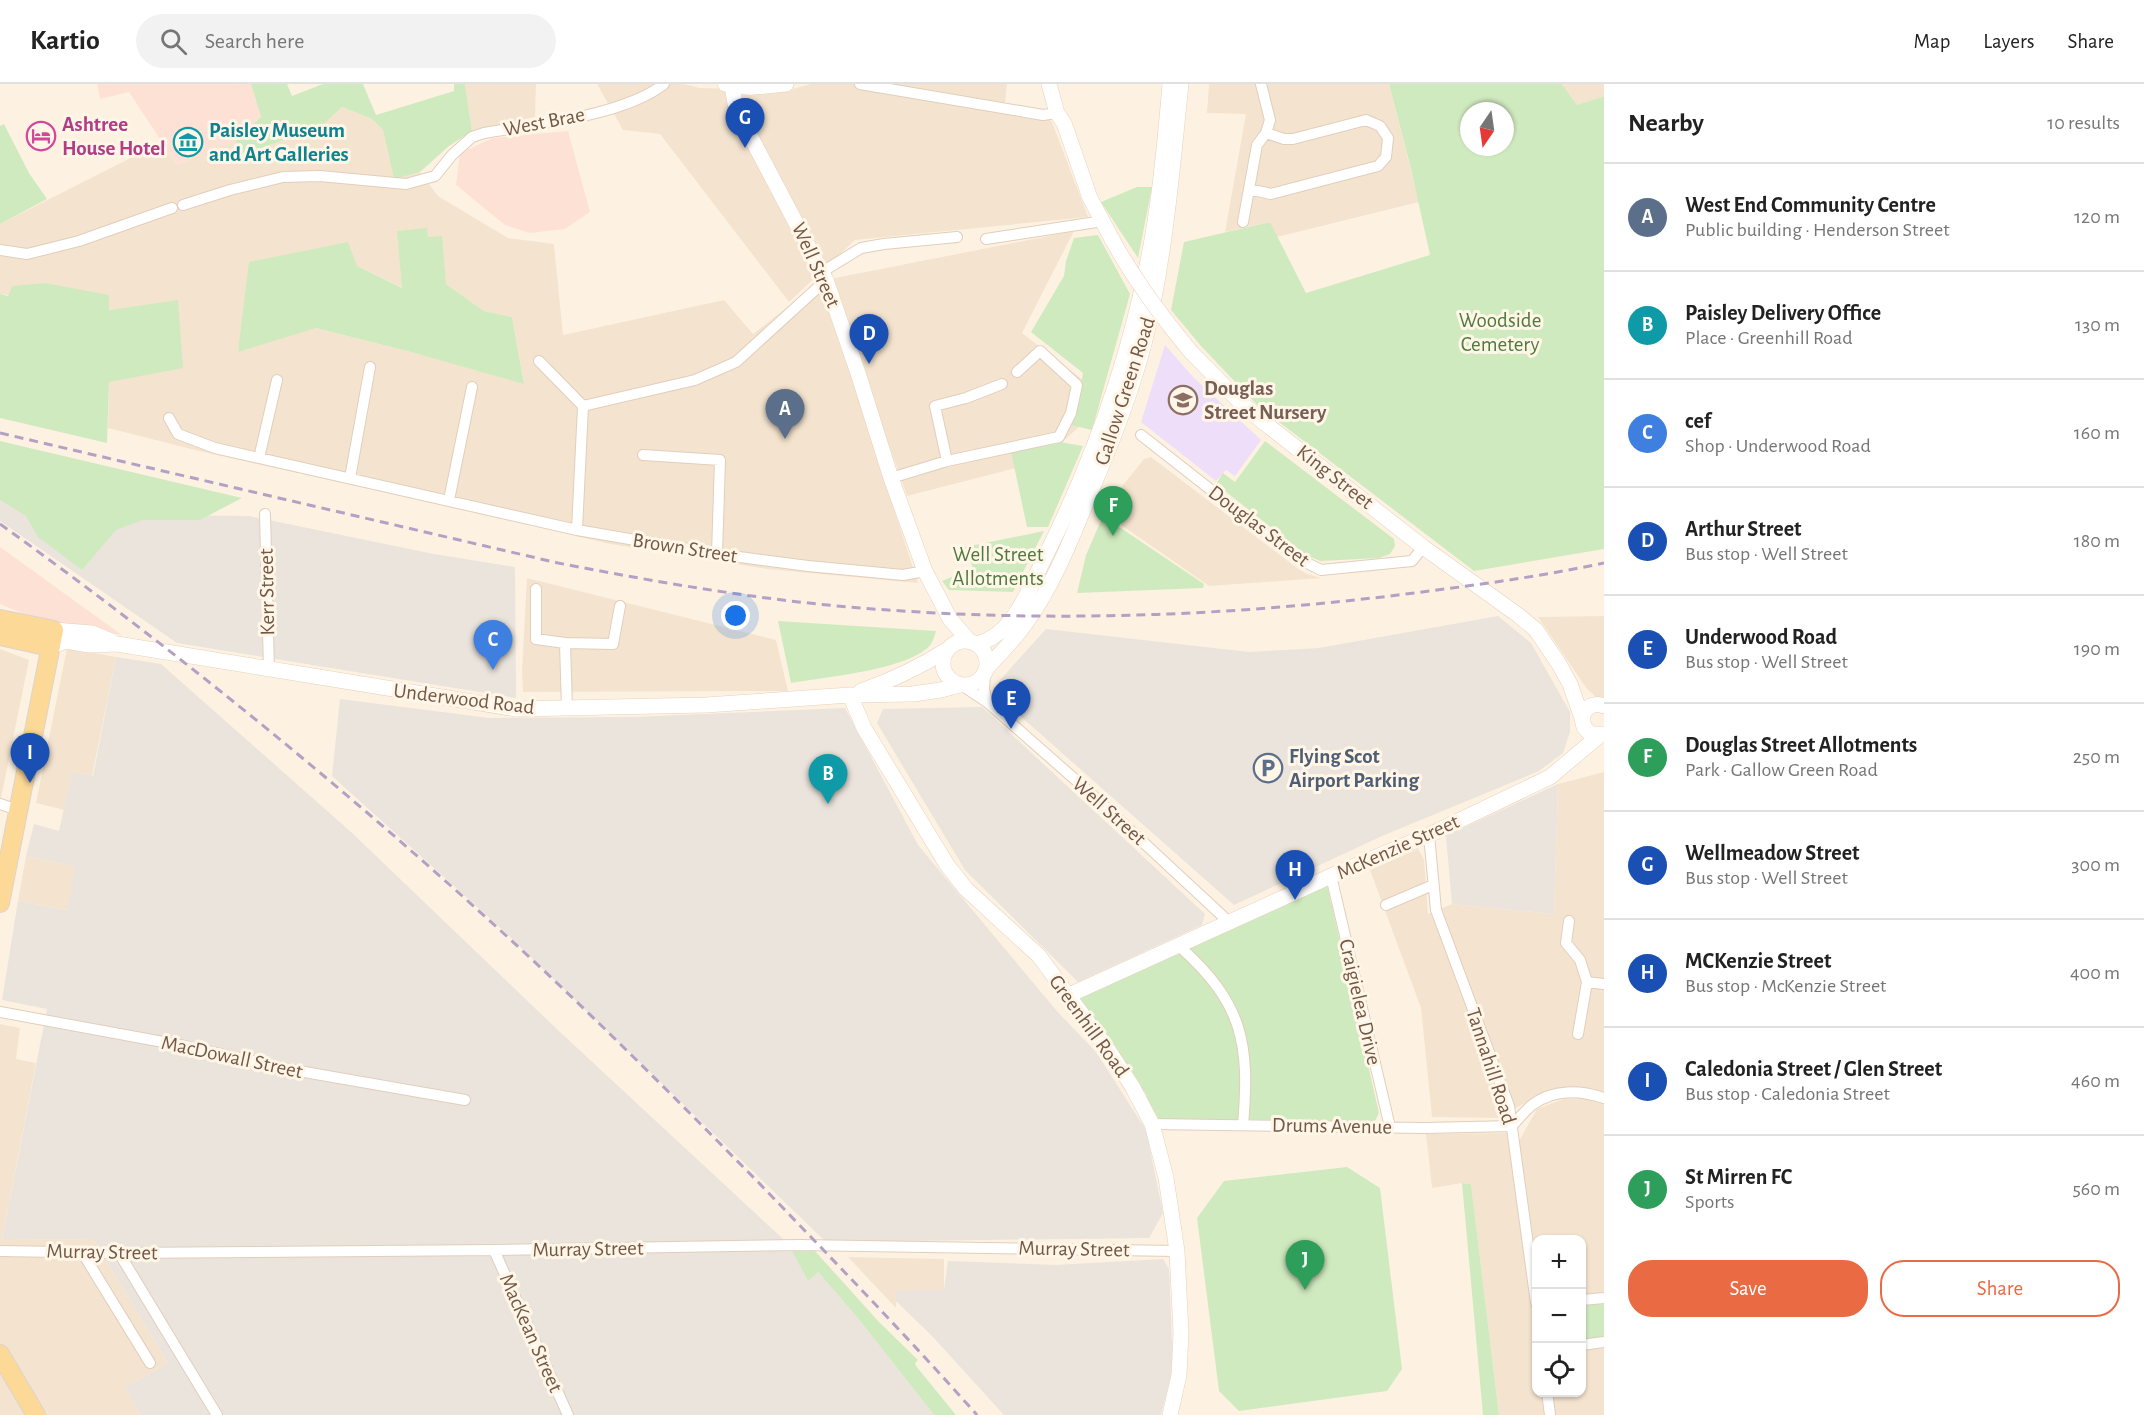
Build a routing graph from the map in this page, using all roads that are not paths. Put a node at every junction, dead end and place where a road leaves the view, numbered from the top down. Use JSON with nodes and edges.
{"nodes":[{"id":1,"x":664,"y":84,"type":"edge"},
{"id":2,"x":786,"y":84,"type":"edge"},
{"id":3,"x":860,"y":84,"type":"edge"},
{"id":4,"x":1049,"y":84,"type":"edge"},
{"id":5,"x":1170,"y":84,"type":"edge"},
{"id":6,"x":1181,"y":84,"type":"edge"},
{"id":7,"x":1261,"y":84,"type":"edge"},
{"id":8,"x":728,"y":85,"type":"edge"},
{"id":9,"x":1057,"y":112,"type":"junction"},
{"id":10,"x":1266,"y":133,"type":"junction"},
{"id":11,"x":1249,"y":189,"type":"junction"},
{"id":12,"x":1103,"y":221,"type":"junction"},
{"id":13,"x":1243,"y":222,"type":"dead end"},
{"id":14,"x":957,"y":237,"type":"dead end"},
{"id":15,"x":986,"y":238,"type":"dead end"},
{"id":16,"x":0,"y":250,"type":"edge"},
{"id":17,"x":824,"y":276,"type":"junction"},
{"id":18,"x":539,"y":361,"type":"dead end"},
{"id":19,"x":370,"y":367,"type":"dead end"},
{"id":20,"x":1017,"y":372,"type":"dead end"},
{"id":21,"x":277,"y":380,"type":"dead end"},
{"id":22,"x":1002,"y":384,"type":"dead end"},
{"id":23,"x":472,"y":387,"type":"dead end"},
{"id":24,"x":583,"y":406,"type":"junction"},
{"id":25,"x":169,"y":418,"type":"dead end"},
{"id":26,"x":1141,"y":435,"type":"dead end"},
{"id":27,"x":643,"y":455,"type":"dead end"},
{"id":28,"x":259,"y":458,"type":"junction"},
{"id":29,"x":947,"y":461,"type":"junction"},
{"id":30,"x":350,"y":478,"type":"junction"},
{"id":31,"x":891,"y":478,"type":"junction"},
{"id":32,"x":449,"y":500,"type":"junction"},
{"id":33,"x":265,"y":514,"type":"dead end"},
{"id":34,"x":577,"y":530,"type":"junction"},
{"id":35,"x":1423,"y":548,"type":"junction"},
{"id":36,"x":717,"y":554,"type":"junction"},
{"id":37,"x":925,"y":572,"type":"junction"},
{"id":38,"x":536,"y":589,"type":"dead end"},
{"id":39,"x":620,"y":606,"type":"dead end"},
{"id":40,"x":0,"y":619,"type":"edge"},
{"id":41,"x":950,"y":619,"type":"junction"},
{"id":42,"x":0,"y":636,"type":"edge"},
{"id":43,"x":52,"y":638,"type":"junction"},
{"id":44,"x":973,"y":643,"type":"junction"},
{"id":45,"x":565,"y":644,"type":"junction"},
{"id":46,"x":949,"y":648,"type":"junction"},
{"id":47,"x":269,"y":670,"type":"junction"},
{"id":48,"x":986,"y":671,"type":"junction"},
{"id":49,"x":1570,"y":684,"type":"junction"},
{"id":50,"x":961,"y":685,"type":"junction"},
{"id":51,"x":850,"y":695,"type":"junction"},
{"id":52,"x":987,"y":702,"type":"junction"},
{"id":53,"x":1599,"y":704,"type":"edge"},
{"id":54,"x":567,"y":709,"type":"junction"},
{"id":55,"x":1582,"y":720,"type":"junction"},
{"id":56,"x":1603,"y":734,"type":"edge"},
{"id":57,"x":1561,"y":767,"type":"junction"},
{"id":58,"x":0,"y":804,"type":"edge"},
{"id":59,"x":18,"y":810,"type":"junction"},
{"id":60,"x":1429,"y":835,"type":"junction"},
{"id":61,"x":1331,"y":876,"type":"junction"},
{"id":62,"x":1433,"y":885,"type":"junction"},
{"id":63,"x":0,"y":903,"type":"edge"},
{"id":64,"x":1386,"y":905,"type":"dead end"},
{"id":65,"x":1569,"y":921,"type":"dead end"},
{"id":66,"x":1229,"y":922,"type":"junction"},
{"id":67,"x":1179,"y":946,"type":"junction"},
{"id":68,"x":1587,"y":982,"type":"junction"},
{"id":69,"x":1604,"y":984,"type":"edge"},
{"id":70,"x":1067,"y":996,"type":"junction"},
{"id":71,"x":0,"y":1012,"type":"edge"},
{"id":72,"x":1578,"y":1034,"type":"dead end"},
{"id":73,"x":1604,"y":1098,"type":"edge"},
{"id":74,"x":465,"y":1100,"type":"dead end"},
{"id":75,"x":1152,"y":1124,"type":"junction"},
{"id":76,"x":1243,"y":1125,"type":"junction"},
{"id":77,"x":1512,"y":1126,"type":"junction"},
{"id":78,"x":1390,"y":1127,"type":"junction"},
{"id":79,"x":494,"y":1250,"type":"junction"},
{"id":80,"x":0,"y":1251,"type":"edge"},
{"id":81,"x":1177,"y":1251,"type":"junction"},
{"id":82,"x":82,"y":1252,"type":"junction"},
{"id":83,"x":118,"y":1253,"type":"junction"},
{"id":84,"x":1534,"y":1289,"type":"edge"},
{"id":85,"x":1604,"y":1298,"type":"edge"},
{"id":86,"x":1586,"y":1300,"type":"edge"},
{"id":87,"x":1604,"y":1342,"type":"edge"},
{"id":88,"x":1586,"y":1344,"type":"edge"},
{"id":89,"x":0,"y":1354,"type":"edge"},
{"id":90,"x":150,"y":1363,"type":"dead end"},
{"id":91,"x":1548,"y":1397,"type":"edge"},
{"id":92,"x":36,"y":1415,"type":"edge"},
{"id":93,"x":217,"y":1415,"type":"edge"},
{"id":94,"x":568,"y":1415,"type":"edge"},
{"id":95,"x":1170,"y":1415,"type":"edge"},
{"id":96,"x":1550,"y":1415,"type":"edge"}],
"edges":[{"from":1,"to":16,"type":"street","name":"West Brae"},
{"from":2,"to":8,"type":"street"},
{"from":3,"to":9,"type":"street"},
{"from":4,"to":9,"type":"street","name":"King Street"},
{"from":5,"to":44,"type":"street","name":"Gallow Green Road"},
{"from":6,"to":48,"type":"street","name":"Gallow Green Road"},
{"from":7,"to":10,"type":"street"},
{"from":8,"to":17,"type":"street","name":"Well Street"},
{"from":9,"to":12,"type":"street","name":"King Street"},
{"from":10,"to":11,"type":"street"},
{"from":10,"to":11,"type":"street"},
{"from":11,"to":13,"type":"street"},
{"from":12,"to":15,"type":"street"},
{"from":12,"to":35,"type":"street","name":"King Street","bridge":true},
{"from":14,"to":17,"type":"street"},
{"from":17,"to":24,"type":"street"},
{"from":17,"to":31,"type":"street","name":"Well Street"},
{"from":18,"to":24,"type":"street"},
{"from":19,"to":30,"type":"street"},
{"from":20,"to":29,"type":"street"},
{"from":21,"to":28,"type":"street"},
{"from":22,"to":29,"type":"street"},
{"from":23,"to":32,"type":"street"},
{"from":24,"to":34,"type":"street"},
{"from":25,"to":28,"type":"street","name":"Brown Street"},
{"from":26,"to":35,"type":"street","name":"Douglas Street"},
{"from":27,"to":36,"type":"street"},
{"from":28,"to":30,"type":"street","name":"Brown Street"},
{"from":29,"to":31,"type":"street"},
{"from":30,"to":32,"type":"street","name":"Brown Street"},
{"from":31,"to":37,"type":"street","name":"Well Street"},
{"from":32,"to":34,"type":"street","name":"Brown Street"},
{"from":33,"to":47,"type":"street","name":"Kerr Street"},
{"from":34,"to":36,"type":"street","name":"Brown Street"},
{"from":35,"to":49,"type":"street","name":"King Street"},
{"from":36,"to":37,"type":"street","name":"Brown Street"},
{"from":37,"to":41,"type":"street","name":"Well Street"},
{"from":38,"to":45,"type":"street"},
{"from":39,"to":45,"type":"street"},
{"from":40,"to":43,"type":"main road"},
{"from":41,"to":44,"type":"street","name":"Well Street"},
{"from":41,"to":46,"type":"street","name":"Well Street"},
{"from":42,"to":43,"type":"main road"},
{"from":43,"to":47,"type":"street","name":"Underwood Road"},
{"from":43,"to":59,"type":"main road"},
{"from":44,"to":46,"type":"street"},
{"from":44,"to":48,"type":"street"},
{"from":45,"to":54,"type":"street"},
{"from":46,"to":50,"type":"street"},
{"from":46,"to":51,"type":"street","name":"Underwood Road"},
{"from":47,"to":54,"type":"street","name":"Underwood Road"},
{"from":48,"to":50,"type":"street"},
{"from":48,"to":52,"type":"street"},
{"from":49,"to":53,"type":"street","name":"King Street"},
{"from":49,"to":55,"type":"street","name":"King Street"},
{"from":50,"to":51,"type":"street","name":"Underwood Road"},
{"from":50,"to":52,"type":"street","name":"Well Street"},
{"from":51,"to":54,"type":"street","name":"Underwood Road"},
{"from":51,"to":70,"type":"street","name":"Greenhill Road"},
{"from":52,"to":66,"type":"street","name":"Well Street"},
{"from":53,"to":55,"type":"street","name":"McKenzie Street"},
{"from":55,"to":56,"type":"street"},
{"from":55,"to":57,"type":"street","name":"McKenzie Street"},
{"from":56,"to":57,"type":"street","name":"McKenzie Street"},
{"from":57,"to":60,"type":"street","name":"McKenzie Street"},
{"from":58,"to":59,"type":"street"},
{"from":59,"to":63,"type":"main road"},
{"from":60,"to":61,"type":"street","name":"McKenzie Street"},
{"from":60,"to":62,"type":"street","name":"Tannahill Road"},
{"from":61,"to":66,"type":"street","name":"McKenzie Street"},
{"from":61,"to":78,"type":"street","name":"Craigielea Drive"},
{"from":62,"to":64,"type":"street"},
{"from":62,"to":77,"type":"street","name":"Tannahill Road"},
{"from":65,"to":68,"type":"street"},
{"from":66,"to":67,"type":"street","name":"McKenzie Street"},
{"from":67,"to":70,"type":"street","name":"McKenzie Street"},
{"from":67,"to":76,"type":"street"},
{"from":68,"to":69,"type":"street"},
{"from":68,"to":72,"type":"street"},
{"from":70,"to":75,"type":"street","name":"Greenhill Road"},
{"from":71,"to":74,"type":"street","name":"MacDowall Street"},
{"from":73,"to":77,"type":"street"},
{"from":75,"to":76,"type":"street","name":"Drums Avenue"},
{"from":75,"to":81,"type":"street","name":"Greenhill Road"},
{"from":76,"to":78,"type":"street","name":"Drums Avenue"},
{"from":77,"to":78,"type":"street","name":"Drums Avenue"},
{"from":77,"to":84,"type":"street","name":"Tannahill Road"},
{"from":79,"to":81,"type":"street","name":"Murray Street"},
{"from":79,"to":83,"type":"street","name":"Murray Street"},
{"from":79,"to":94,"type":"street","name":"MacKean Street"},
{"from":80,"to":82,"type":"street","name":"Murray Street"},
{"from":81,"to":95,"type":"street","name":"Greenhill Road"},
{"from":82,"to":83,"type":"street","name":"Murray Street"},
{"from":82,"to":90,"type":"street"},
{"from":83,"to":93,"type":"street"},
{"from":85,"to":86,"type":"street"},
{"from":87,"to":88,"type":"street"},
{"from":89,"to":92,"type":"main road"},
{"from":91,"to":96,"type":"street"}]}
